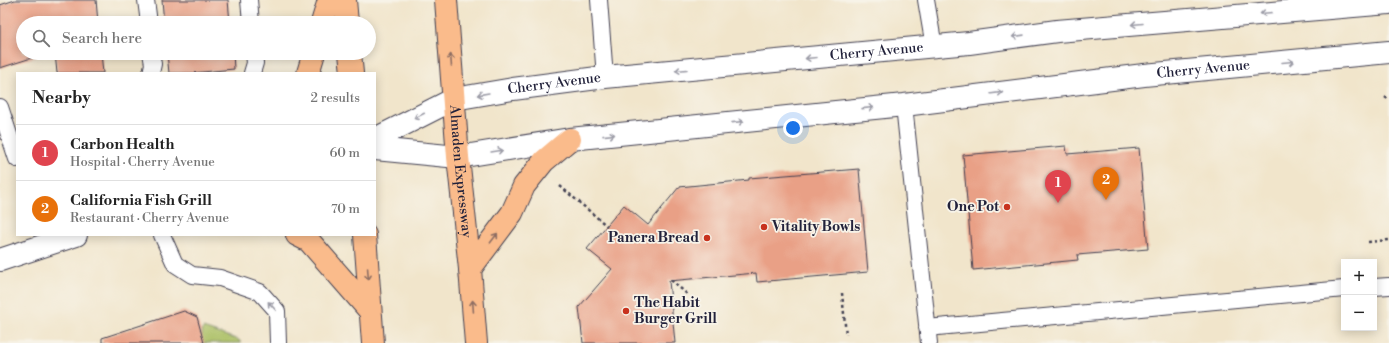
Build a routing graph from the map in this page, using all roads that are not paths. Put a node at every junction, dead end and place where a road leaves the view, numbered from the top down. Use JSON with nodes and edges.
{"nodes":[{"id":1,"x":146,"y":0,"type":"edge"},
{"id":2,"x":250,"y":0,"type":"edge"},
{"id":3,"x":329,"y":0,"type":"edge"},
{"id":4,"x":345,"y":0,"type":"edge"},
{"id":5,"x":446,"y":0,"type":"edge"},
{"id":6,"x":598,"y":0,"type":"edge"},
{"id":7,"x":926,"y":0,"type":"edge"},
{"id":8,"x":1389,"y":3,"type":"edge"},
{"id":9,"x":148,"y":16,"type":"edge"},
{"id":10,"x":251,"y":16,"type":"edge"},
{"id":11,"x":324,"y":16,"type":"edge"},
{"id":12,"x":346,"y":16,"type":"edge"},
{"id":13,"x":934,"y":47,"type":"junction"},
{"id":14,"x":1389,"y":52,"type":"edge"},
{"id":15,"x":153,"y":60,"type":"edge"},
{"id":16,"x":255,"y":60,"type":"edge"},
{"id":17,"x":312,"y":60,"type":"edge"},
{"id":18,"x":351,"y":60,"type":"edge"},
{"id":19,"x":151,"y":72,"type":"edge"},
{"id":20,"x":252,"y":72,"type":"edge"},
{"id":21,"x":308,"y":72,"type":"edge"},
{"id":22,"x":352,"y":72,"type":"edge"},
{"id":23,"x":605,"y":77,"type":"junction"},
{"id":24,"x":454,"y":98,"type":"junction"},
{"id":25,"x":904,"y":105,"type":"junction"},
{"id":26,"x":0,"y":108,"type":"edge"},
{"id":27,"x":376,"y":138,"type":"edge"},
{"id":28,"x":570,"y":139,"type":"junction"},
{"id":29,"x":376,"y":149,"type":"edge"},
{"id":30,"x":16,"y":156,"type":"edge"},
{"id":31,"x":458,"y":157,"type":"junction"},
{"id":32,"x":69,"y":236,"type":"edge"},
{"id":33,"x":162,"y":236,"type":"edge"},
{"id":34,"x":299,"y":236,"type":"edge"},
{"id":35,"x":365,"y":236,"type":"edge"},
{"id":36,"x":43,"y":240,"type":"edge"},
{"id":37,"x":0,"y":260,"type":"edge"},
{"id":38,"x":470,"y":269,"type":"junction"},
{"id":39,"x":1389,"y":286,"type":"edge"},
{"id":40,"x":1377,"y":287,"type":"edge"},
{"id":41,"x":1341,"y":289,"type":"edge"},
{"id":42,"x":370,"y":311,"type":"junction"},
{"id":43,"x":928,"y":335,"type":"edge"},
{"id":44,"x":278,"y":343,"type":"edge"},
{"id":45,"x":373,"y":343,"type":"edge"},
{"id":46,"x":476,"y":343,"type":"edge"}],
"edges":[{"from":1,"to":9,"type":"lane"},
{"from":2,"to":10,"type":"lane"},
{"from":3,"to":11,"type":"main road"},
{"from":4,"to":12,"type":"main road"},
{"from":24,"to":5,"type":"main road","name":"Almaden Expressway","one_way":true},
{"from":6,"to":23,"type":"lane"},
{"from":7,"to":13,"type":"lane"},
{"from":8,"to":13,"type":"street","name":"Cherry Avenue","one_way":true},
{"from":13,"to":23,"type":"street","name":"Cherry Avenue","one_way":true},
{"from":25,"to":14,"type":"street","name":"Cherry Avenue","one_way":true},
{"from":15,"to":19,"type":"lane"},
{"from":16,"to":20,"type":"lane"},
{"from":17,"to":21,"type":"main road"},
{"from":18,"to":22,"type":"main road"},
{"from":23,"to":24,"type":"street","name":"Cherry Avenue","one_way":true},
{"from":24,"to":27,"type":"street","name":"Cherry Avenue","one_way":true},
{"from":24,"to":31,"type":"main road","name":"Almaden Expressway"},
{"from":28,"to":25,"type":"street","name":"Cherry Avenue","one_way":true},
{"from":25,"to":43,"type":"lane"},
{"from":26,"to":30,"type":"lane"},
{"from":31,"to":28,"type":"street","name":"Cherry Avenue","one_way":true},
{"from":38,"to":28,"type":"main road","one_way":true},
{"from":29,"to":31,"type":"street","name":"Cherry Avenue"},
{"from":31,"to":38,"type":"main road","name":"Almaden Expressway"},
{"from":32,"to":36,"type":"street"},
{"from":44,"to":33,"type":"lane","one_way":true},
{"from":34,"to":42,"type":"main road"},
{"from":35,"to":42,"type":"main road","one_way":true},
{"from":36,"to":37,"type":"street"},
{"from":46,"to":38,"type":"main road","name":"Almaden Expressway","one_way":true},
{"from":39,"to":40,"type":"lane"},
{"from":41,"to":43,"type":"lane"},
{"from":42,"to":45,"type":"main road"}]}
